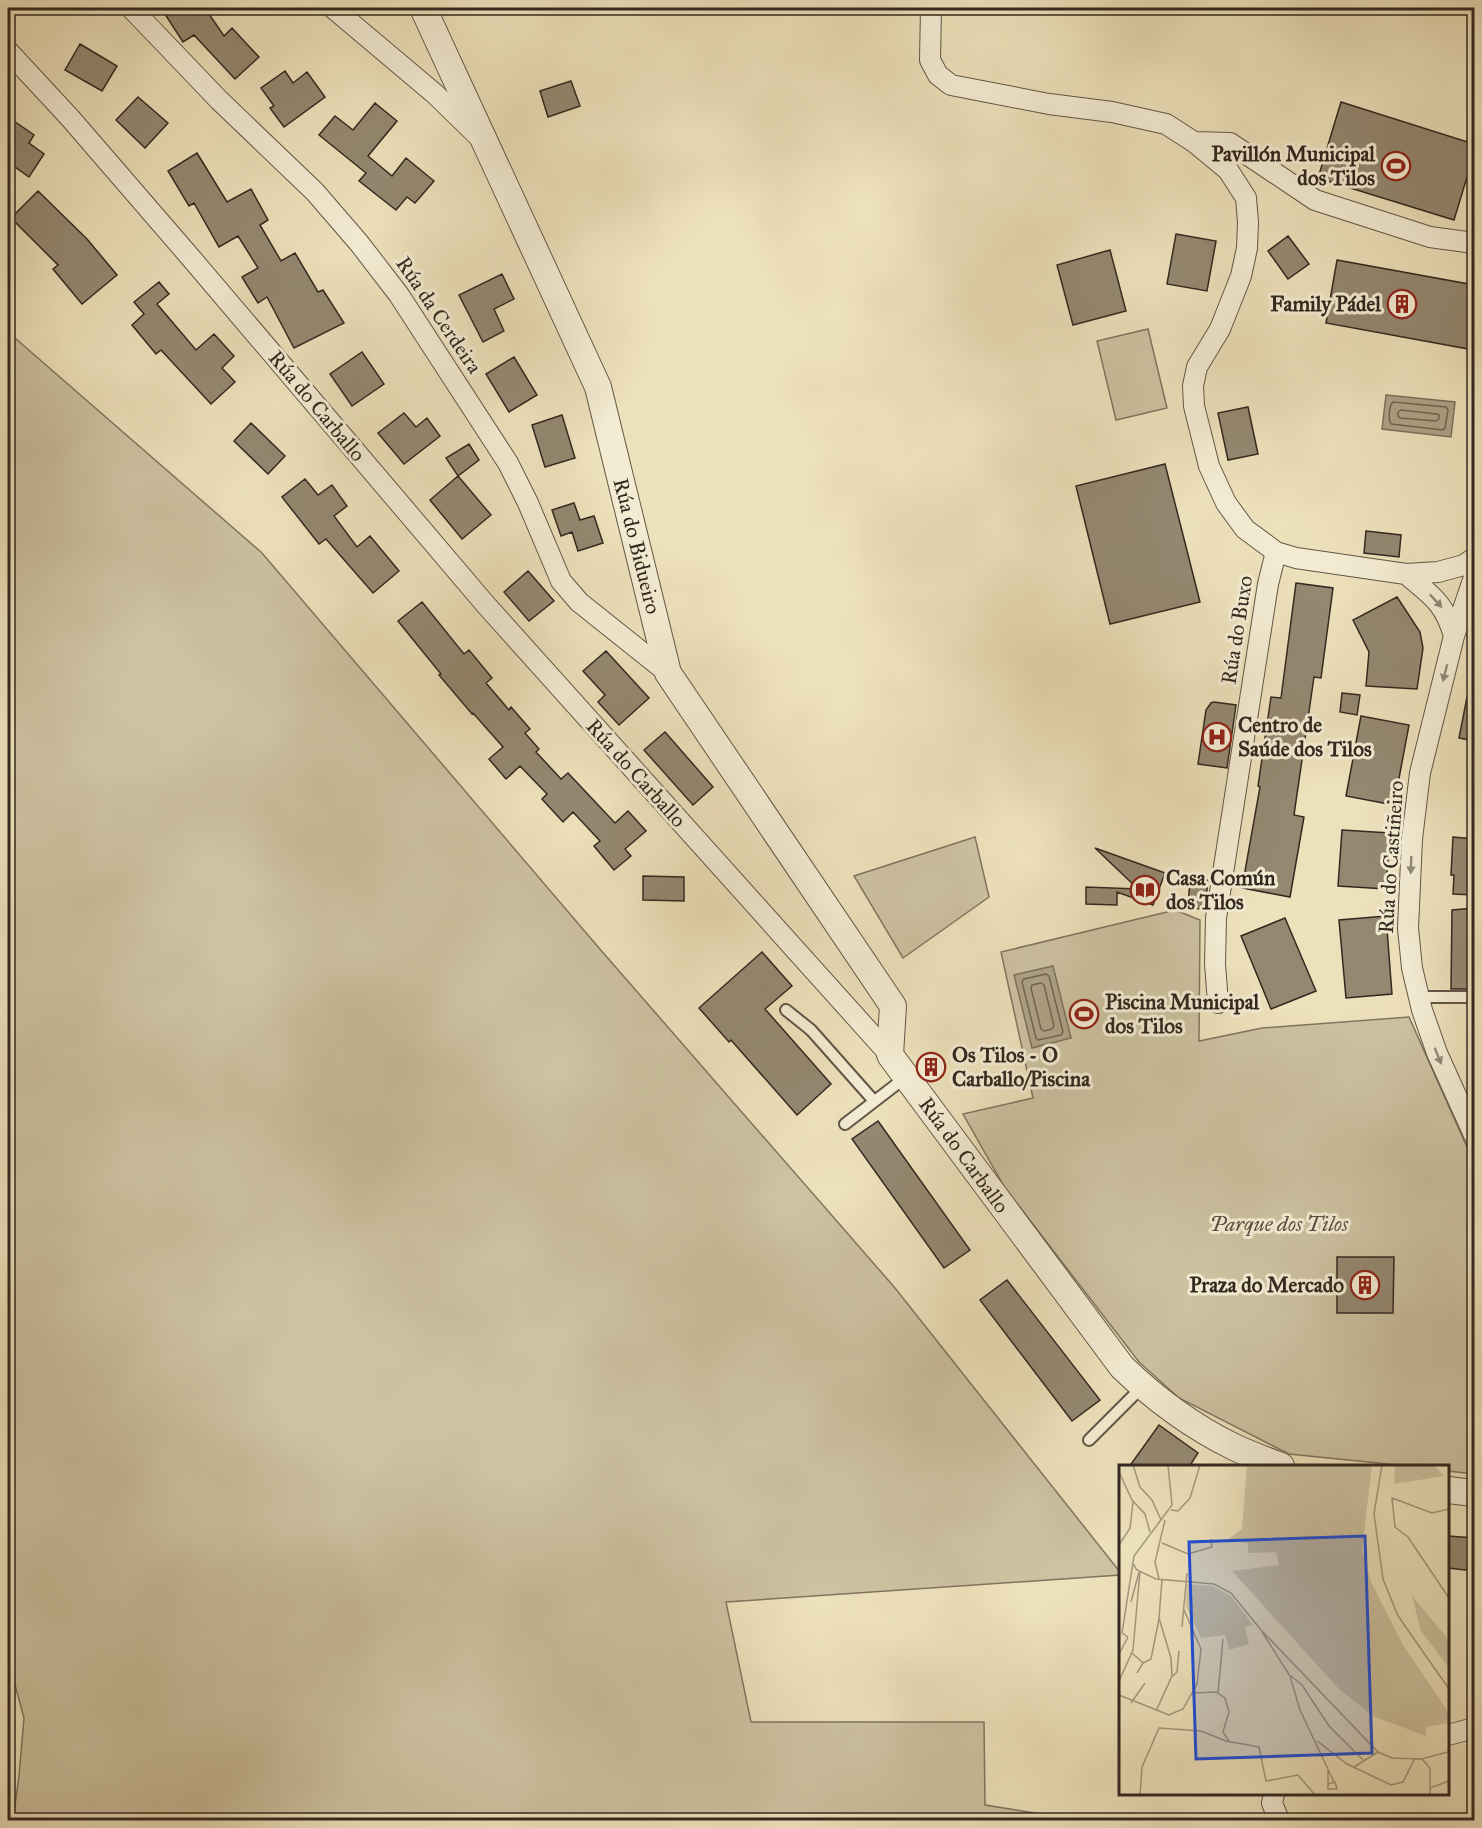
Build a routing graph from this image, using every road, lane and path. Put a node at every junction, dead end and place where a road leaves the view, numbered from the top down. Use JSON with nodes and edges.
{"nodes":[{"id":1,"x":131,"y":8,"type":"edge"},
{"id":2,"x":333,"y":8,"type":"edge"},
{"id":3,"x":423,"y":8,"type":"edge"},
{"id":4,"x":932,"y":8,"type":"edge"},
{"id":5,"x":8,"y":51,"type":"edge"},
{"id":6,"x":484,"y":142,"type":"junction"},
{"id":7,"x":1194,"y":142,"type":"junction"},
{"id":8,"x":1474,"y":243,"type":"edge"},
{"id":9,"x":1276,"y":552,"type":"junction"},
{"id":10,"x":1474,"y":558,"type":"edge"},
{"id":11,"x":1406,"y":574,"type":"junction"},
{"id":12,"x":1474,"y":577,"type":"edge"},
{"id":13,"x":1454,"y":636,"type":"junction"},
{"id":14,"x":668,"y":673,"type":"junction"},
{"id":15,"x":1419,"y":997,"type":"junction"},
{"id":16,"x":1474,"y":997,"type":"edge"},
{"id":17,"x":1218,"y":1003,"type":"dead end"},
{"id":18,"x":786,"y":1010,"type":"dead end"},
{"id":19,"x":890,"y":1055,"type":"junction"},
{"id":20,"x":906,"y":1077,"type":"junction"},
{"id":21,"x":874,"y":1101,"type":"junction"},
{"id":22,"x":845,"y":1124,"type":"dead end"},
{"id":23,"x":1474,"y":1135,"type":"edge"},
{"id":24,"x":1142,"y":1386,"type":"junction"},
{"id":25,"x":1089,"y":1440,"type":"dead end"},
{"id":26,"x":1276,"y":1465,"type":"edge"},
{"id":27,"x":1449,"y":1490,"type":"edge"},
{"id":28,"x":1474,"y":1492,"type":"edge"},
{"id":29,"x":1474,"y":1728,"type":"edge"},
{"id":30,"x":1449,"y":1735,"type":"edge"},
{"id":31,"x":1274,"y":1795,"type":"edge"},
{"id":32,"x":1279,"y":1821,"type":"edge"}],
"edges":[{"from":1,"to":14,"type":"street","name":"Rúa da Cerdeira"},
{"from":2,"to":6,"type":"street"},
{"from":3,"to":6,"type":"street","name":"Rúa do Bidueiro"},
{"from":4,"to":7,"type":"street"},
{"from":5,"to":19,"type":"street","name":"Rúa do Carballo"},
{"from":6,"to":14,"type":"street","name":"Rúa do Bidueiro"},
{"from":7,"to":8,"type":"street"},
{"from":7,"to":9,"type":"street"},
{"from":9,"to":11,"type":"street"},
{"from":9,"to":17,"type":"street","name":"Rúa do Buxo"},
{"from":10,"to":11,"type":"street"},
{"from":11,"to":13,"type":"street","one_way":true},
{"from":12,"to":13,"type":"street","name":"Rúa do Castiñeiro"},
{"from":13,"to":15,"type":"street","name":"Rúa do Castiñeiro","one_way":true},
{"from":14,"to":19,"type":"street","name":"Rúa do Bidueiro"},
{"from":15,"to":16,"type":"lane"},
{"from":15,"to":23,"type":"street","name":"Rúa do Castiñeiro","one_way":true},
{"from":18,"to":21,"type":"lane"},
{"from":19,"to":20,"type":"street","name":"Rúa do Carballo"},
{"from":20,"to":21,"type":"lane"},
{"from":20,"to":24,"type":"street","name":"Rúa do Carballo"},
{"from":21,"to":22,"type":"lane"},
{"from":24,"to":25,"type":"lane"},
{"from":24,"to":26,"type":"street","name":"Rúa do Carballo"},
{"from":27,"to":28,"type":"street"},
{"from":29,"to":30,"type":"street"},
{"from":31,"to":32,"type":"street"}]}
